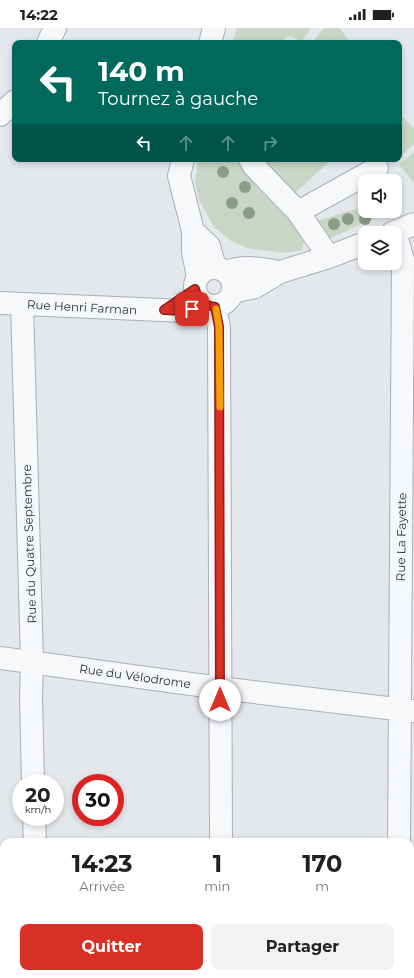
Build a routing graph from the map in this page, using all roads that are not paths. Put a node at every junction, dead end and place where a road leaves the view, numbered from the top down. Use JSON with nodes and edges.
{"nodes":[{"id":1,"x":55,"y":28,"type":"edge"},
{"id":2,"x":214,"y":28,"type":"edge"},
{"id":3,"x":49,"y":40,"type":"edge"},
{"id":4,"x":211,"y":40,"type":"edge"},
{"id":5,"x":12,"y":104,"type":"edge"},
{"id":6,"x":0,"y":115,"type":"edge"},
{"id":7,"x":182,"y":162,"type":"edge"},
{"id":8,"x":252,"y":162,"type":"edge"},
{"id":9,"x":377,"y":168,"type":"dead end"},
{"id":10,"x":298,"y":212,"type":"junction"},
{"id":11,"x":358,"y":246,"type":"edge"},
{"id":12,"x":402,"y":250,"type":"edge"},
{"id":13,"x":329,"y":257,"type":"junction"},
{"id":14,"x":212,"y":287,"type":"junction"},
{"id":15,"x":0,"y":303,"type":"edge"},
{"id":16,"x":22,"y":304,"type":"junction"},
{"id":17,"x":0,"y":658,"type":"edge"},
{"id":18,"x":32,"y":662,"type":"junction"},
{"id":19,"x":220,"y":688,"type":"junction"},
{"id":20,"x":407,"y":710,"type":"edge"},
{"id":21,"x":33,"y":774,"type":"edge"},
{"id":22,"x":34,"y":826,"type":"edge"},
{"id":23,"x":35,"y":838,"type":"edge"},
{"id":24,"x":221,"y":838,"type":"edge"},
{"id":25,"x":399,"y":838,"type":"edge"}],
"edges":[{"from":1,"to":3,"type":"street"},
{"from":2,"to":4,"type":"street"},
{"from":5,"to":6,"type":"street"},
{"from":7,"to":14,"type":"street"},
{"from":8,"to":10,"type":"street"},
{"from":9,"to":10,"type":"street"},
{"from":10,"to":13,"type":"street"},
{"from":11,"to":13,"type":"street"},
{"from":12,"to":20,"type":"street","name":"Rue La Fayette"},
{"from":13,"to":14,"type":"street","name":"Rue Henri Farman"},
{"from":14,"to":16,"type":"street","name":"Rue Henri Farman"},
{"from":14,"to":19,"type":"street"},
{"from":15,"to":16,"type":"street","name":"Rue Henri Farman"},
{"from":16,"to":18,"type":"street","name":"Rue du Quatre Septembre"},
{"from":17,"to":18,"type":"street","name":"Rue du Vélodrome"},
{"from":18,"to":19,"type":"street","name":"Rue du Vélodrome"},
{"from":18,"to":21,"type":"street","name":"Rue du Quatre Septembre"},
{"from":19,"to":20,"type":"street","name":"Rue du Vélodrome"},
{"from":19,"to":24,"type":"street"},
{"from":20,"to":25,"type":"street","name":"Rue La Fayette"},
{"from":22,"to":23,"type":"street"}]}
